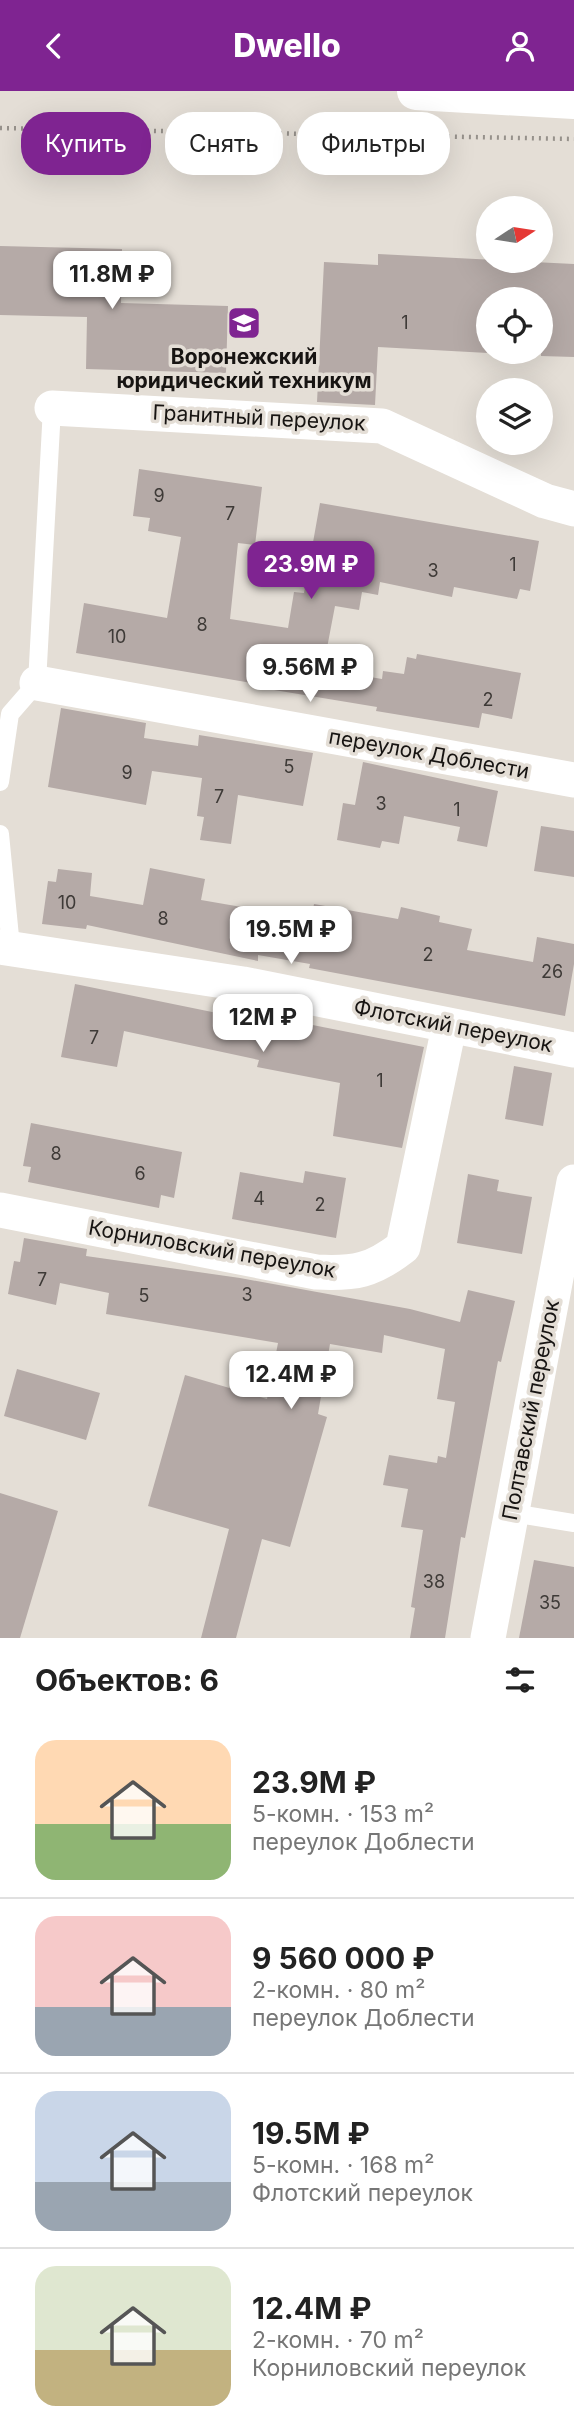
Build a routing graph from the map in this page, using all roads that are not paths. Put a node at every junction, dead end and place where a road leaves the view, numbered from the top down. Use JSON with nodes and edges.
{"nodes":[{"id":1,"x":416,"y":91,"type":"edge"},
{"id":2,"x":574,"y":100,"type":"edge"},
{"id":3,"x":52,"y":408,"type":"joint"},
{"id":4,"x":574,"y":509,"type":"edge"},
{"id":5,"x":37,"y":683,"type":"junction"},
{"id":6,"x":574,"y":780,"type":"edge"},
{"id":7,"x":0,"y":782,"type":"edge"},
{"id":8,"x":0,"y":834,"type":"edge"},
{"id":9,"x":6,"y":947,"type":"edge"},
{"id":10,"x":449,"y":1027,"type":"junction"},
{"id":11,"x":574,"y":1050,"type":"edge"},
{"id":12,"x":574,"y":1182,"type":"edge"},
{"id":13,"x":0,"y":1210,"type":"edge"},
{"id":14,"x":512,"y":1513,"type":"junction"},
{"id":15,"x":574,"y":1523,"type":"edge"},
{"id":16,"x":488,"y":1638,"type":"edge"}],
"edges":[{"from":1,"to":2,"type":"main road"},
{"from":3,"to":4,"type":"street","name":"Гранитный переулок"},
{"from":3,"to":5,"type":"lane"},
{"from":5,"to":6,"type":"street","name":"переулок Доблести"},
{"from":5,"to":7,"type":"lane"},
{"from":8,"to":9,"type":"lane"},
{"from":9,"to":10,"type":"street","name":"Флотский переулок"},
{"from":10,"to":11,"type":"street","name":"Флотский переулок"},
{"from":10,"to":13,"type":"street","name":"Корниловский переулок"},
{"from":12,"to":14,"type":"street","name":"Полтавский переулок"},
{"from":14,"to":15,"type":"lane"},
{"from":14,"to":16,"type":"street","name":"Полтавский переулок"}]}
